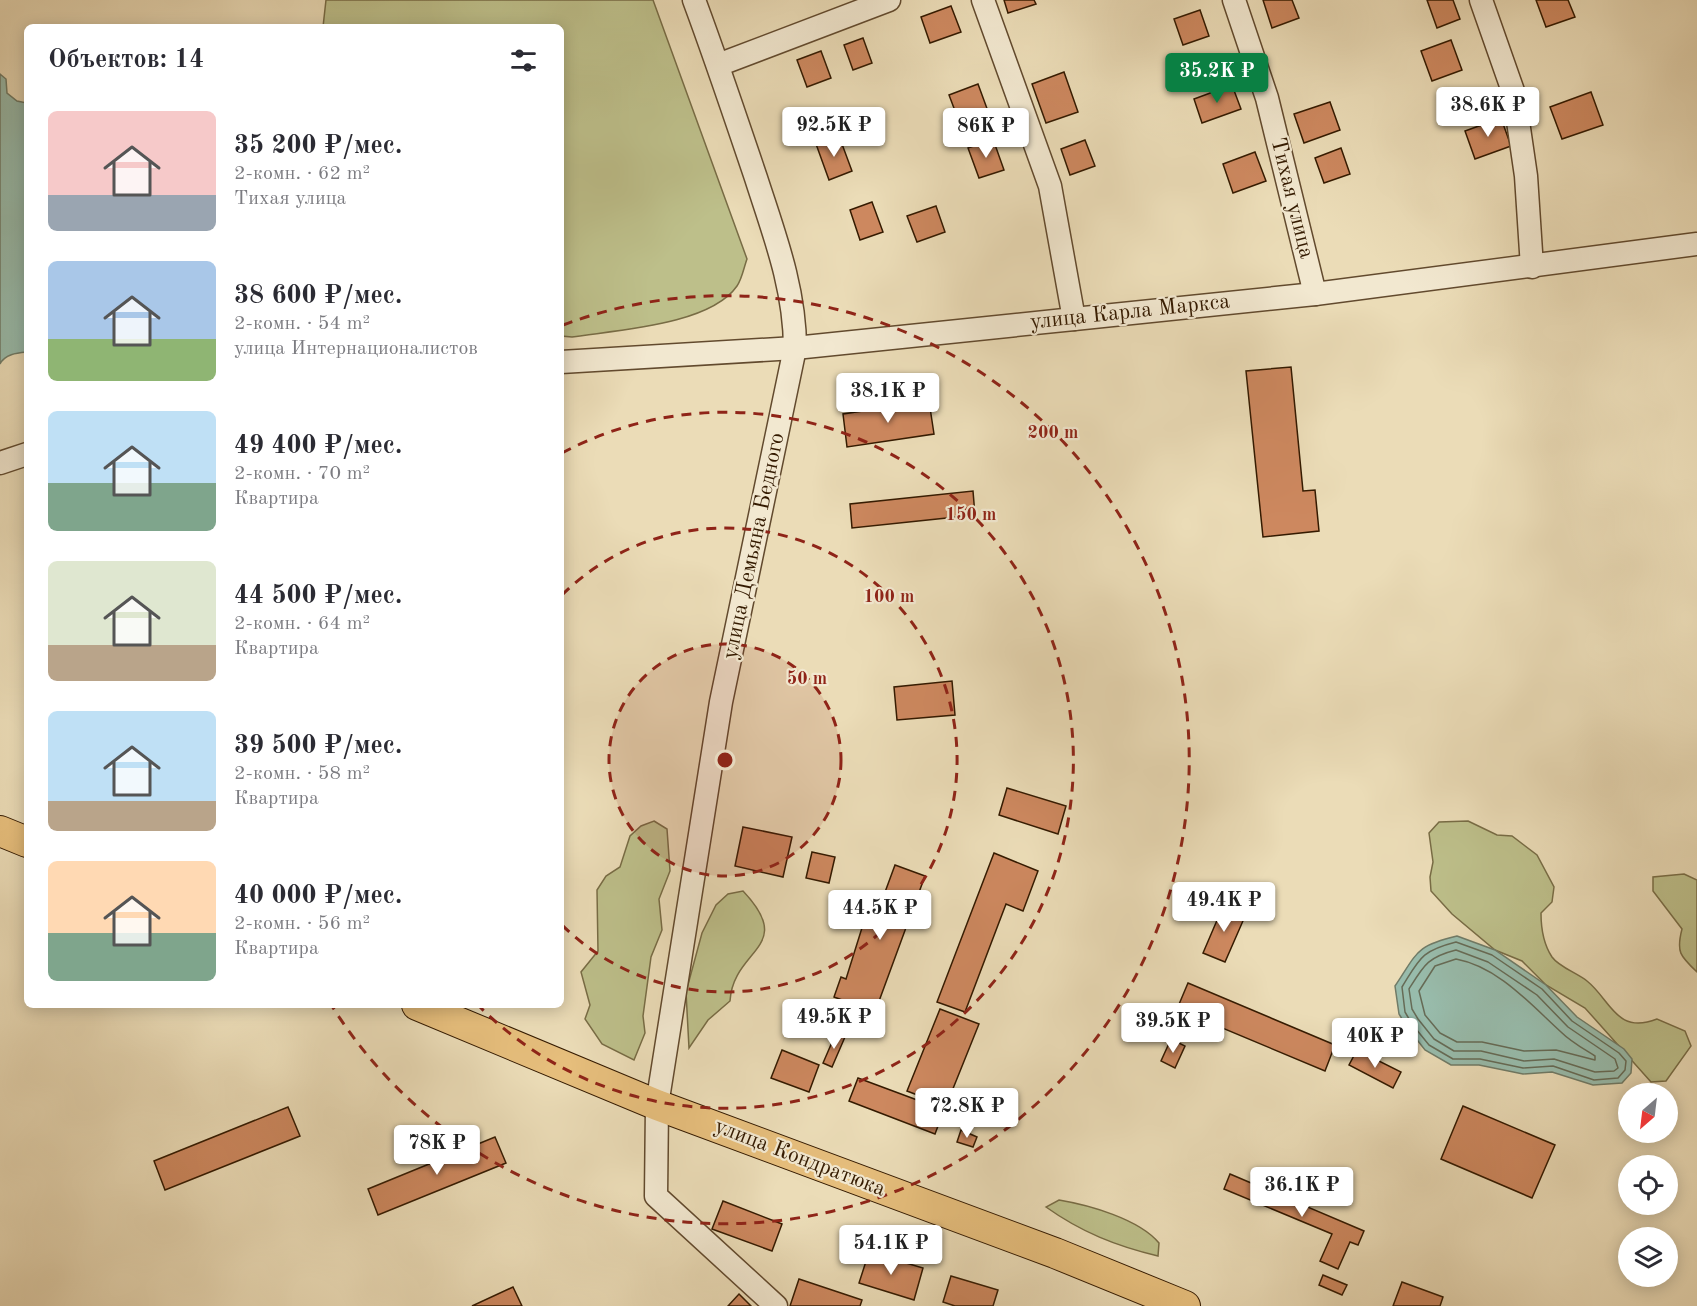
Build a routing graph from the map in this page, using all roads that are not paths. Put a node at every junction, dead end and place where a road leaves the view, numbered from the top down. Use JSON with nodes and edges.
{"nodes":[{"id":1,"x":694,"y":0,"type":"edge"},
{"id":2,"x":890,"y":0,"type":"edge"},
{"id":3,"x":983,"y":0,"type":"edge"},
{"id":4,"x":1234,"y":0,"type":"edge"},
{"id":5,"x":1481,"y":0,"type":"edge"},
{"id":6,"x":718,"y":65,"type":"junction"},
{"id":7,"x":1697,"y":244,"type":"edge"},
{"id":8,"x":1532,"y":267,"type":"junction"},
{"id":9,"x":1315,"y":294,"type":"junction"},
{"id":10,"x":1074,"y":319,"type":"junction"},
{"id":11,"x":795,"y":348,"type":"junction"},
{"id":12,"x":564,"y":362,"type":"edge"},
{"id":13,"x":24,"y":455,"type":"edge"},
{"id":14,"x":0,"y":463,"type":"edge"},
{"id":15,"x":0,"y":831,"type":"edge"},
{"id":16,"x":24,"y":842,"type":"edge"},
{"id":17,"x":424,"y":1008,"type":"edge"},
{"id":18,"x":657,"y":1105,"type":"junction"},
{"id":19,"x":776,"y":1306,"type":"edge"},
{"id":20,"x":1185,"y":1306,"type":"edge"}],
"edges":[{"from":1,"to":6,"type":"street","name":"улица Демьяна Бедного"},
{"from":2,"to":6,"type":"street"},
{"from":3,"to":10,"type":"street"},
{"from":4,"to":9,"type":"street","name":"Тихая улица"},
{"from":5,"to":8,"type":"street"},
{"from":6,"to":11,"type":"street","name":"улица Демьяна Бедного"},
{"from":7,"to":8,"type":"street","name":"улица Карла Маркса"},
{"from":8,"to":9,"type":"street","name":"улица Карла Маркса"},
{"from":9,"to":10,"type":"street","name":"улица Карла Маркса"},
{"from":10,"to":11,"type":"street","name":"улица Карла Маркса"},
{"from":11,"to":12,"type":"street","name":"улица Карла Маркса"},
{"from":11,"to":18,"type":"street","name":"улица Демьяна Бедного"},
{"from":13,"to":14,"type":"street"},
{"from":15,"to":16,"type":"main road"},
{"from":17,"to":18,"type":"main road","name":"улица Кондратюка"},
{"from":18,"to":19,"type":"street","name":"улица Демьяна Бедного"},
{"from":18,"to":20,"type":"main road","name":"улица Кондратюка"}]}
